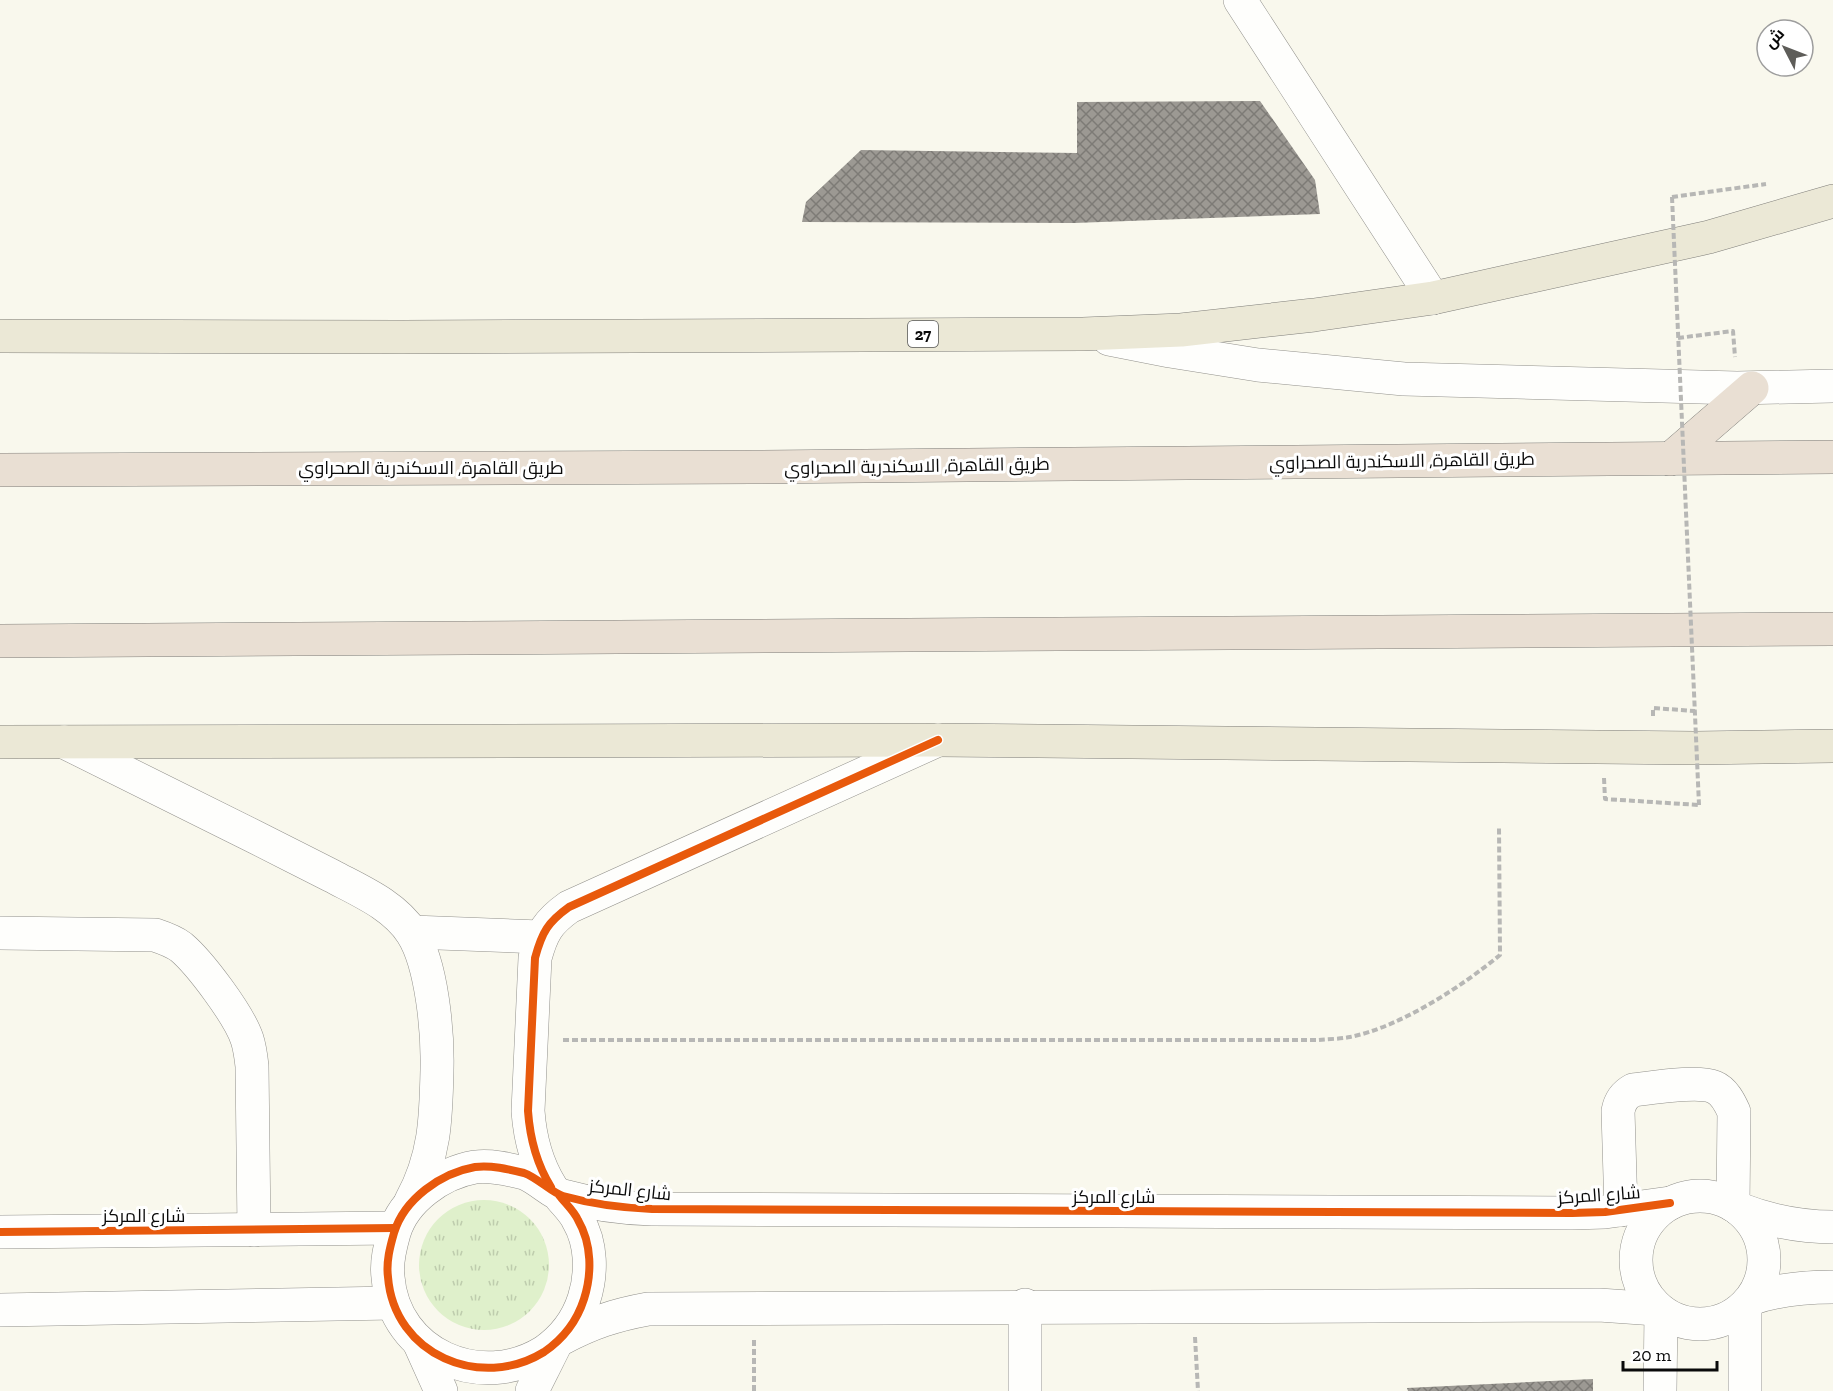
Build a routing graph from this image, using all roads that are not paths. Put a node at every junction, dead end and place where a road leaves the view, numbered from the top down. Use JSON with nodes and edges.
{"nodes":[{"id":1,"x":1240,"y":0,"type":"edge"},
{"id":2,"x":1833,"y":201,"type":"edge"},
{"id":3,"x":1433,"y":298,"type":"junction"},
{"id":4,"x":1083,"y":334,"type":"junction"},
{"id":5,"x":0,"y":336,"type":"edge"},
{"id":6,"x":1833,"y":386,"type":"edge"},
{"id":7,"x":1752,"y":388,"type":"junction"},
{"id":8,"x":1833,"y":457,"type":"edge"},
{"id":9,"x":1670,"y":459,"type":"junction"},
{"id":10,"x":0,"y":470,"type":"edge"},
{"id":11,"x":1833,"y":629,"type":"edge"},
{"id":12,"x":0,"y":641,"type":"edge"},
{"id":13,"x":938,"y":740,"type":"junction"},
{"id":14,"x":0,"y":742,"type":"edge"},
{"id":15,"x":64,"y":742,"type":"junction"},
{"id":16,"x":1833,"y":746,"type":"edge"},
{"id":17,"x":412,"y":932,"type":"junction"},
{"id":18,"x":0,"y":933,"type":"edge"},
{"id":19,"x":540,"y":937,"type":"junction"},
{"id":20,"x":555,"y":1191,"type":"junction"},
{"id":21,"x":1670,"y":1203,"type":"junction"},
{"id":22,"x":1736,"y":1207,"type":"junction"},
{"id":23,"x":1621,"y":1210,"type":"junction"},
{"id":24,"x":402,"y":1217,"type":"junction"},
{"id":25,"x":1833,"y":1227,"type":"edge"},
{"id":26,"x":254,"y":1230,"type":"junction"},
{"id":27,"x":0,"y":1232,"type":"edge"},
{"id":28,"x":1833,"y":1287,"type":"edge"},
{"id":29,"x":393,"y":1303,"type":"junction"},
{"id":30,"x":1749,"y":1303,"type":"junction"},
{"id":31,"x":1025,"y":1306,"type":"junction"},
{"id":32,"x":0,"y":1310,"type":"edge"},
{"id":33,"x":1659,"y":1311,"type":"junction"},
{"id":34,"x":419,"y":1342,"type":"junction"},
{"id":35,"x":558,"y":1342,"type":"junction"},
{"id":36,"x":441,"y":1391,"type":"edge"},
{"id":37,"x":532,"y":1391,"type":"edge"},
{"id":38,"x":1025,"y":1391,"type":"edge"},
{"id":39,"x":1660,"y":1391,"type":"edge"},
{"id":40,"x":1745,"y":1391,"type":"edge"}],
"edges":[{"from":1,"to":3,"type":"street"},
{"from":2,"to":3,"type":"main road","number":"27"},
{"from":3,"to":4,"type":"main road","number":"27"},
{"from":4,"to":5,"type":"main road","number":"27"},
{"from":4,"to":7,"type":"street","number":"27"},
{"from":6,"to":7,"type":"street","number":"27"},
{"from":7,"to":9,"type":"highway"},
{"from":8,"to":9,"type":"highway","name":"طريق القاهرة, الاسكندرية الصحراوي"},
{"from":9,"to":10,"type":"highway","name":"طريق القاهرة, الاسكندرية الصحراوي"},
{"from":11,"to":12,"type":"highway"},
{"from":13,"to":15,"type":"main road"},
{"from":13,"to":16,"type":"main road"},
{"from":13,"to":19,"type":"street"},
{"from":14,"to":15,"type":"main road"},
{"from":15,"to":17,"type":"street"},
{"from":17,"to":19,"type":"street"},
{"from":17,"to":24,"type":"street"},
{"from":18,"to":26,"type":"street"},
{"from":19,"to":20,"type":"street"},
{"from":20,"to":23,"type":"street","name":"شارع المركز"},
{"from":20,"to":24,"type":"street"},
{"from":20,"to":35,"type":"street"},
{"from":21,"to":22,"type":"street"},
{"from":21,"to":23,"type":"street","name":"شارع المركز"},
{"from":21,"to":33,"type":"street"},
{"from":22,"to":23,"type":"street"},
{"from":22,"to":25,"type":"street"},
{"from":22,"to":30,"type":"street"},
{"from":24,"to":26,"type":"street","name":"شارع المركز"},
{"from":24,"to":29,"type":"street"},
{"from":26,"to":27,"type":"street","name":"شارع المركز"},
{"from":28,"to":30,"type":"street"},
{"from":29,"to":32,"type":"street"},
{"from":29,"to":34,"type":"street"},
{"from":30,"to":33,"type":"street"},
{"from":30,"to":40,"type":"street"},
{"from":31,"to":33,"type":"street"},
{"from":31,"to":35,"type":"street"},
{"from":31,"to":38,"type":"street"},
{"from":33,"to":39,"type":"street"},
{"from":34,"to":35,"type":"street"},
{"from":34,"to":36,"type":"street"},
{"from":35,"to":37,"type":"street"}]}
